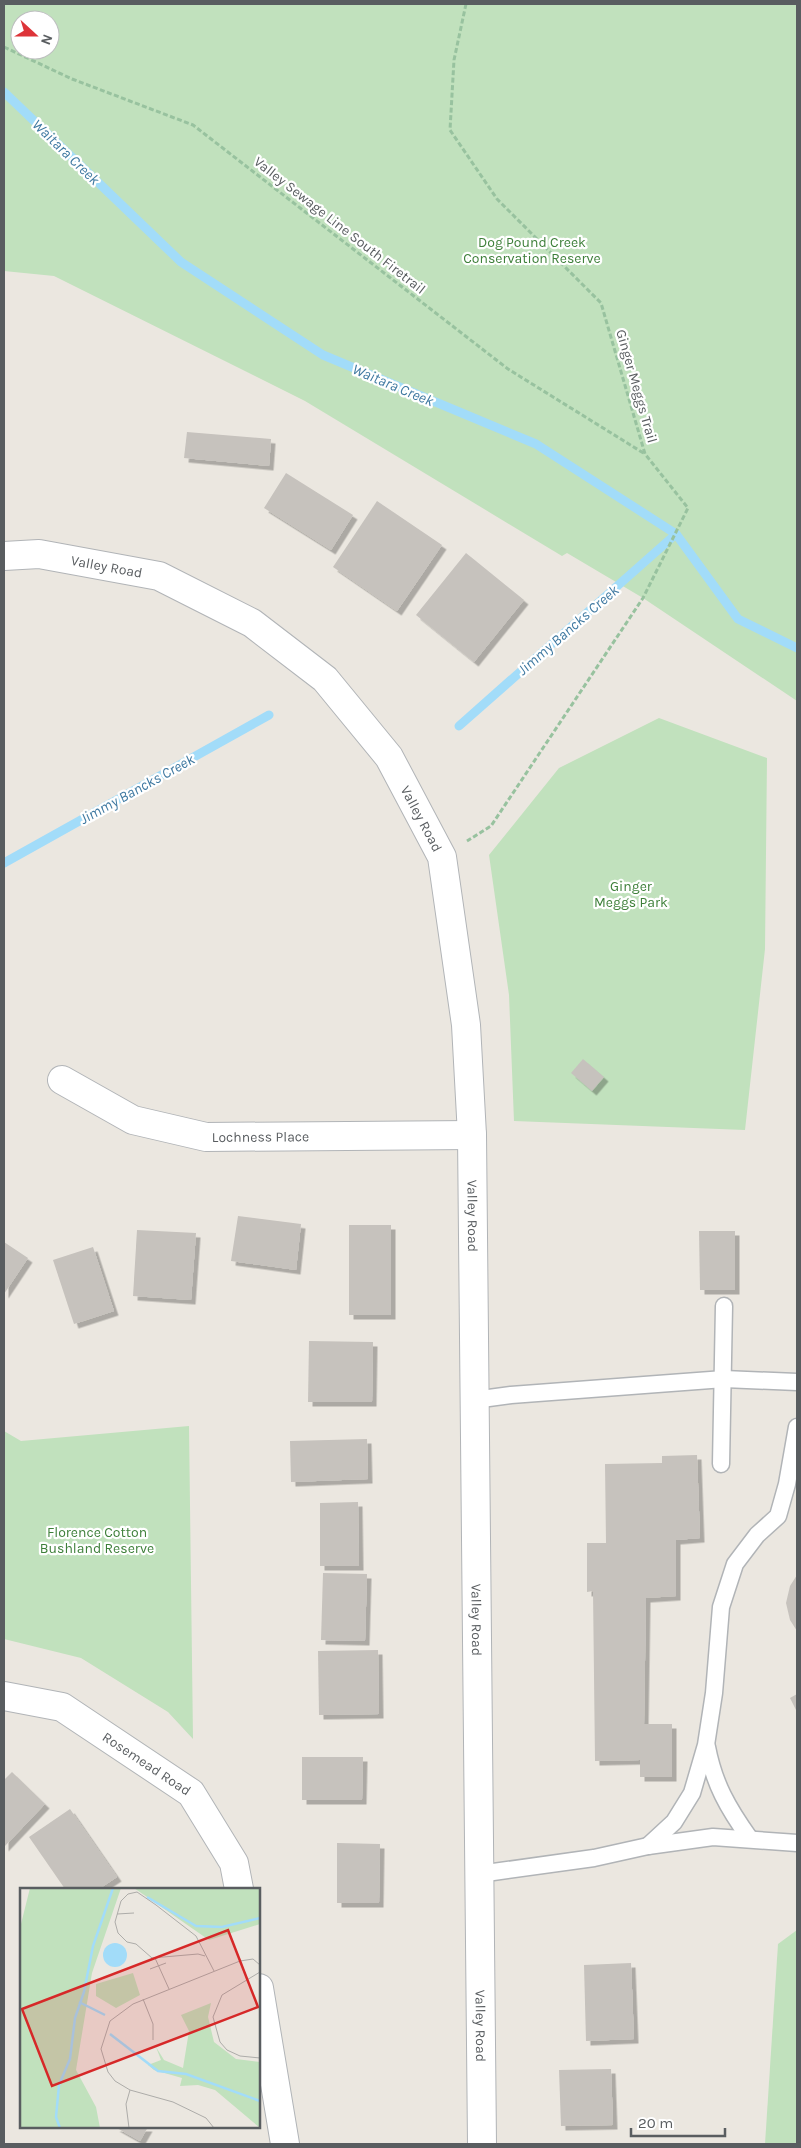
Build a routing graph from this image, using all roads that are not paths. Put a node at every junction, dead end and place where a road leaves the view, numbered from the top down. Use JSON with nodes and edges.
{"nodes":[{"id":1,"x":4,"y":556,"type":"edge"},
{"id":2,"x":62,"y":1080,"type":"dead end"},
{"id":3,"x":472,"y":1135,"type":"junction"},
{"id":4,"x":724,"y":1306,"type":"dead end"},
{"id":5,"x":724,"y":1380,"type":"junction"},
{"id":6,"x":797,"y":1382,"type":"edge"},
{"id":7,"x":474,"y":1400,"type":"junction"},
{"id":8,"x":797,"y":1428,"type":"edge"},
{"id":9,"x":721,"y":1464,"type":"dead end"},
{"id":10,"x":4,"y":1696,"type":"edge"},
{"id":11,"x":706,"y":1745,"type":"junction"},
{"id":12,"x":750,"y":1839,"type":"junction"},
{"id":13,"x":797,"y":1843,"type":"edge"},
{"id":14,"x":648,"y":1846,"type":"junction"},
{"id":15,"x":479,"y":1874,"type":"junction"},
{"id":16,"x":239,"y":1888,"type":"edge"},
{"id":17,"x":260,"y":1994,"type":"edge"},
{"id":18,"x":285,"y":2144,"type":"edge"},
{"id":19,"x":482,"y":2144,"type":"edge"}],
"edges":[{"from":1,"to":3,"type":"street","name":"Valley Road"},
{"from":2,"to":3,"type":"street","name":"Lochness Place"},
{"from":3,"to":7,"type":"street","name":"Valley Road"},
{"from":4,"to":5,"type":"lane"},
{"from":5,"to":6,"type":"lane"},
{"from":5,"to":7,"type":"lane"},
{"from":5,"to":9,"type":"lane"},
{"from":7,"to":15,"type":"street","name":"Valley Road"},
{"from":8,"to":11,"type":"lane"},
{"from":10,"to":16,"type":"street","name":"Rosemead Road"},
{"from":11,"to":12,"type":"lane"},
{"from":11,"to":14,"type":"lane"},
{"from":12,"to":13,"type":"lane"},
{"from":12,"to":14,"type":"lane"},
{"from":14,"to":15,"type":"lane"},
{"from":15,"to":19,"type":"street","name":"Valley Road"},
{"from":17,"to":18,"type":"street"}]}
